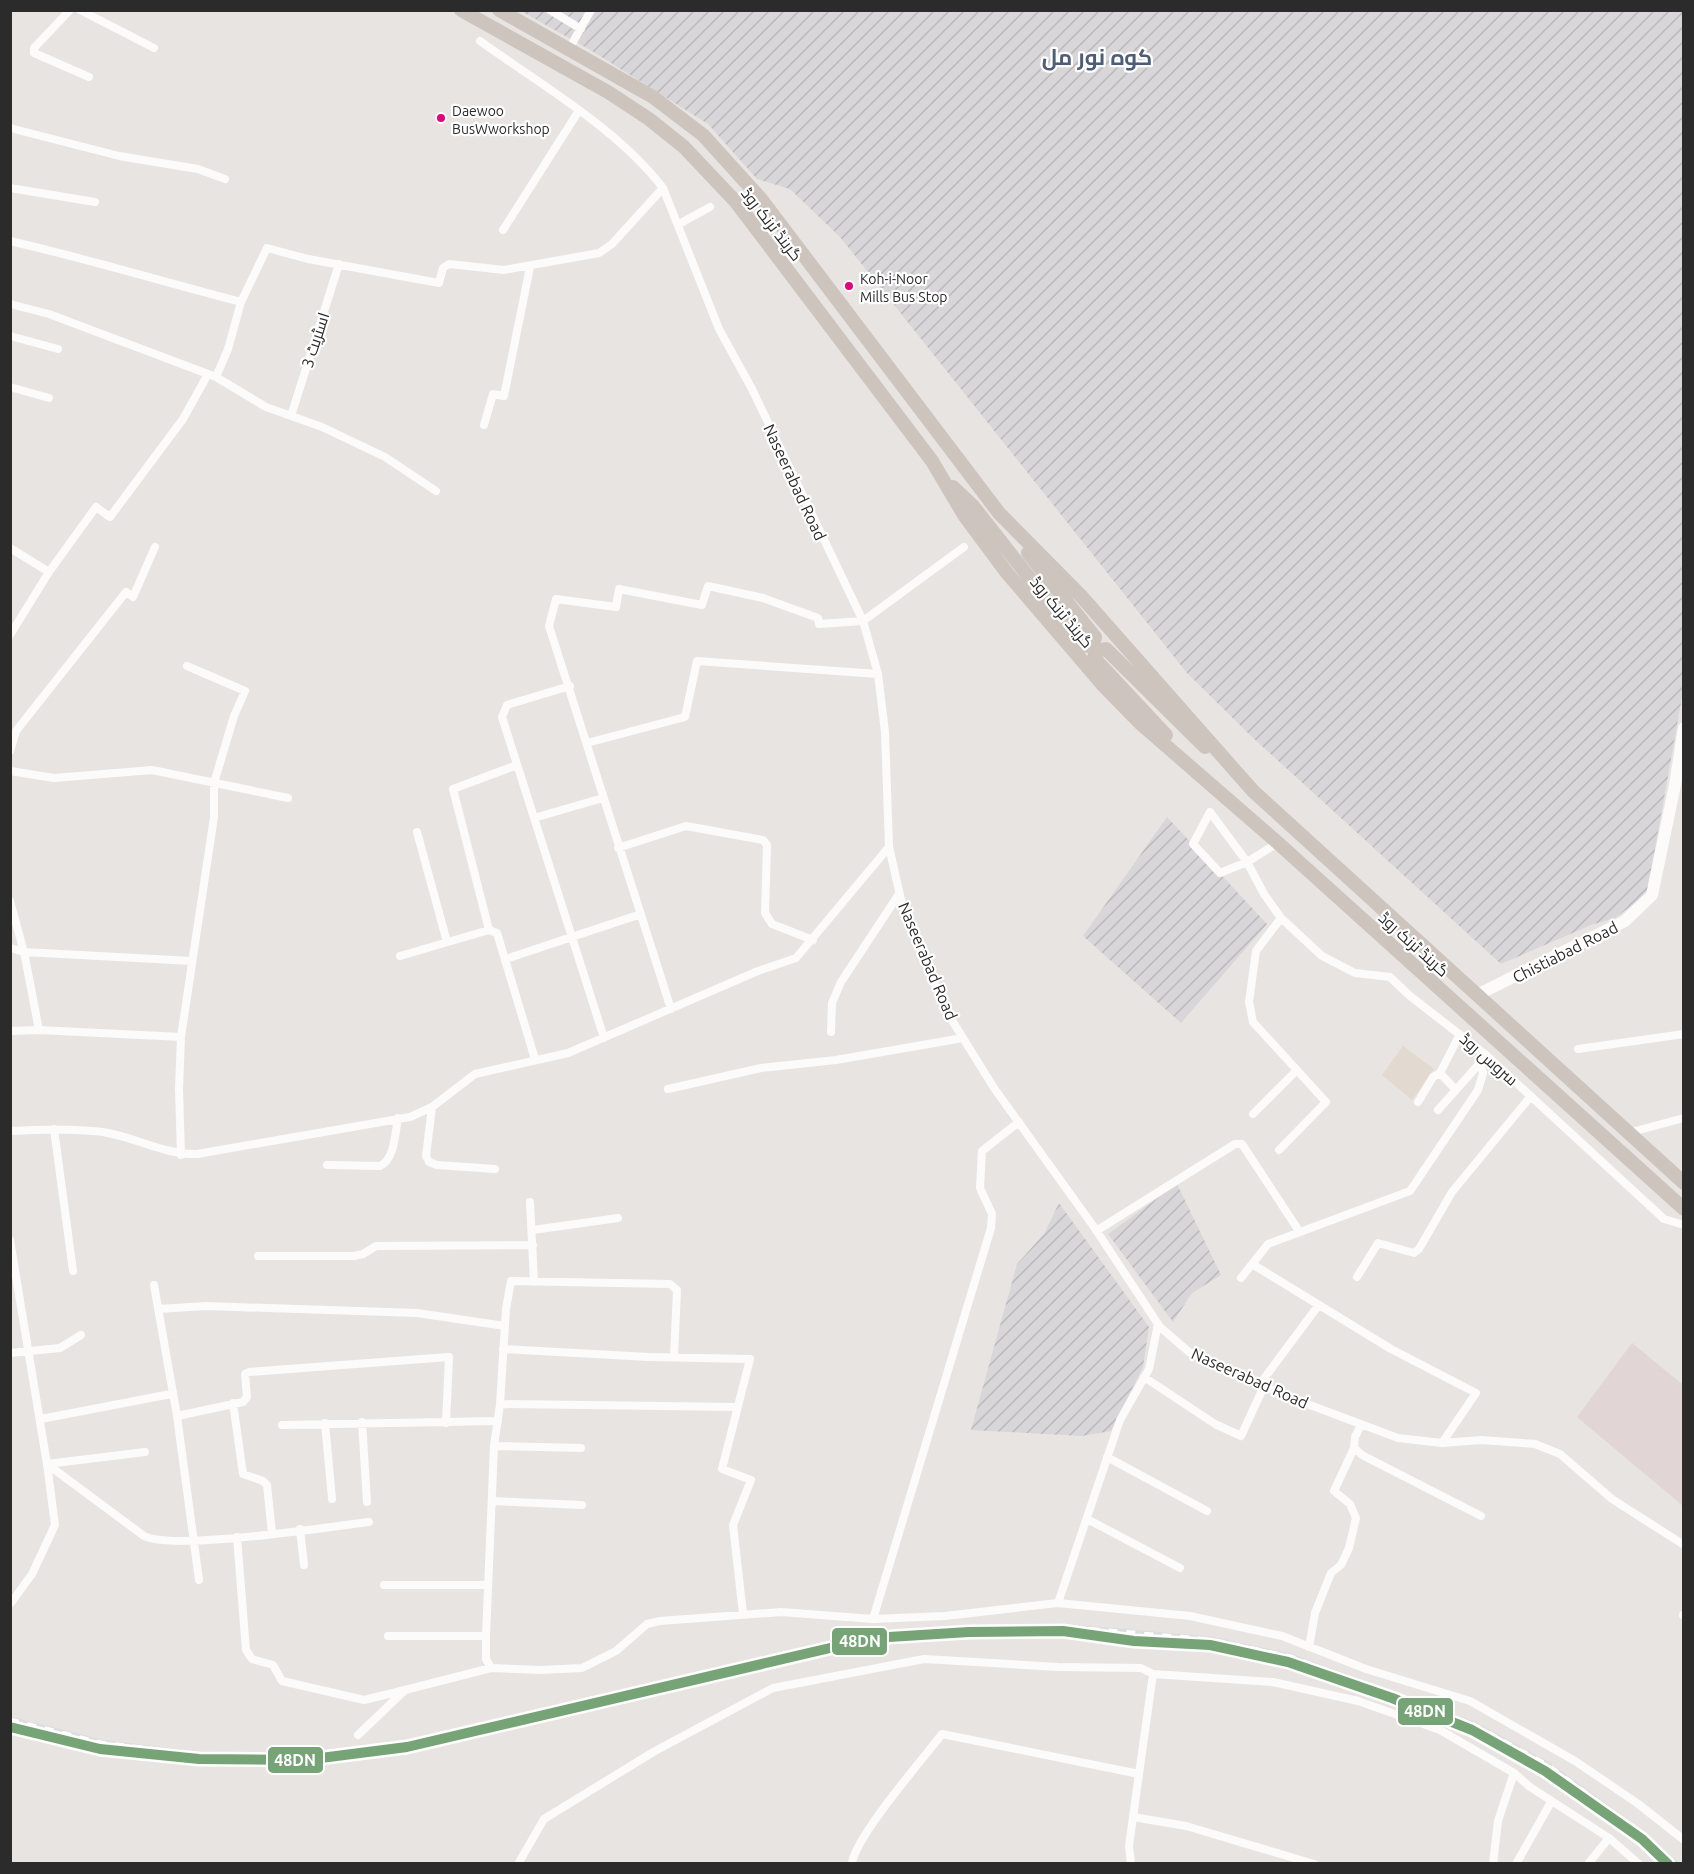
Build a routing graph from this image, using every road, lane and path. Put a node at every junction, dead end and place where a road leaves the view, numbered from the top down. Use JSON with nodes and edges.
{"nodes":[{"id":1,"x":70,"y":10,"type":"edge"},
{"id":2,"x":80,"y":10,"type":"edge"},
{"id":3,"x":460,"y":10,"type":"edge"},
{"id":4,"x":499,"y":10,"type":"edge"},
{"id":5,"x":550,"y":10,"type":"edge"},
{"id":6,"x":591,"y":10,"type":"edge"},
{"id":7,"x":581,"y":29,"type":"junction"},
{"id":8,"x":480,"y":41,"type":"dead end"},
{"id":9,"x":154,"y":48,"type":"dead end"},
{"id":10,"x":569,"y":50,"type":"junction"},
{"id":11,"x":89,"y":77,"type":"dead end"},
{"id":12,"x":578,"y":112,"type":"junction"},
{"id":13,"x":10,"y":128,"type":"edge"},
{"id":14,"x":225,"y":179,"type":"dead end"},
{"id":15,"x":10,"y":188,"type":"edge"},
{"id":16,"x":663,"y":188,"type":"junction"},
{"id":17,"x":95,"y":202,"type":"dead end"},
{"id":18,"x":710,"y":207,"type":"dead end"},
{"id":19,"x":679,"y":224,"type":"junction"},
{"id":20,"x":503,"y":230,"type":"dead end"},
{"id":21,"x":10,"y":241,"type":"edge"},
{"id":22,"x":339,"y":264,"type":"junction"},
{"id":23,"x":530,"y":267,"type":"junction"},
{"id":24,"x":241,"y":302,"type":"junction"},
{"id":25,"x":10,"y":304,"type":"edge"},
{"id":26,"x":10,"y":336,"type":"edge"},
{"id":27,"x":58,"y":349,"type":"dead end"},
{"id":28,"x":212,"y":375,"type":"junction"},
{"id":29,"x":10,"y":387,"type":"edge"},
{"id":30,"x":49,"y":398,"type":"dead end"},
{"id":31,"x":291,"y":416,"type":"junction"},
{"id":32,"x":484,"y":425,"type":"dead end"},
{"id":33,"x":942,"y":476,"type":"junction"},
{"id":34,"x":436,"y":491,"type":"dead end"},
{"id":35,"x":999,"y":513,"type":"junction"},
{"id":36,"x":154,"y":547,"type":"dead end"},
{"id":37,"x":964,"y":547,"type":"dead end"},
{"id":38,"x":10,"y":548,"type":"edge"},
{"id":39,"x":49,"y":572,"type":"junction"},
{"id":40,"x":863,"y":621,"type":"junction"},
{"id":41,"x":10,"y":635,"type":"edge"},
{"id":42,"x":187,"y":666,"type":"dead end"},
{"id":43,"x":878,"y":674,"type":"junction"},
{"id":44,"x":570,"y":686,"type":"junction"},
{"id":45,"x":1683,"y":728,"type":"edge"},
{"id":46,"x":587,"y":743,"type":"junction"},
{"id":47,"x":10,"y":752,"type":"edge"},
{"id":48,"x":517,"y":765,"type":"junction"},
{"id":49,"x":10,"y":771,"type":"edge"},
{"id":50,"x":214,"y":783,"type":"junction"},
{"id":51,"x":1253,"y":790,"type":"junction"},
{"id":52,"x":1219,"y":791,"type":"junction"},
{"id":53,"x":288,"y":798,"type":"dead end"},
{"id":54,"x":603,"y":798,"type":"junction"},
{"id":55,"x":534,"y":818,"type":"junction"},
{"id":56,"x":417,"y":832,"type":"dead end"},
{"id":57,"x":1278,"y":843,"type":"junction"},
{"id":58,"x":889,"y":847,"type":"junction"},
{"id":59,"x":618,"y":848,"type":"junction"},
{"id":60,"x":1247,"y":862,"type":"junction"},
{"id":61,"x":899,"y":894,"type":"junction"},
{"id":62,"x":10,"y":901,"type":"edge"},
{"id":63,"x":641,"y":914,"type":"junction"},
{"id":64,"x":1281,"y":918,"type":"junction"},
{"id":65,"x":489,"y":930,"type":"junction"},
{"id":66,"x":572,"y":937,"type":"junction"},
{"id":67,"x":813,"y":940,"type":"junction"},
{"id":68,"x":447,"y":942,"type":"junction"},
{"id":69,"x":10,"y":948,"type":"edge"},
{"id":70,"x":24,"y":952,"type":"junction"},
{"id":71,"x":400,"y":956,"type":"dead end"},
{"id":72,"x":506,"y":959,"type":"junction"},
{"id":73,"x":192,"y":961,"type":"junction"},
{"id":74,"x":1479,"y":994,"type":"junction"},
{"id":75,"x":671,"y":1009,"type":"junction"},
{"id":76,"x":39,"y":1030,"type":"junction"},
{"id":77,"x":10,"y":1031,"type":"edge"},
{"id":78,"x":831,"y":1032,"type":"dead end"},
{"id":79,"x":1460,"y":1034,"type":"junction"},
{"id":80,"x":1683,"y":1034,"type":"edge"},
{"id":81,"x":181,"y":1037,"type":"junction"},
{"id":82,"x":604,"y":1038,"type":"junction"},
{"id":83,"x":963,"y":1038,"type":"junction"},
{"id":84,"x":1578,"y":1049,"type":"dead end"},
{"id":85,"x":535,"y":1059,"type":"junction"},
{"id":86,"x":1483,"y":1059,"type":"junction"},
{"id":87,"x":1297,"y":1070,"type":"junction"},
{"id":88,"x":1440,"y":1073,"type":"junction"},
{"id":89,"x":669,"y":1089,"type":"dead end"},
{"id":90,"x":1456,"y":1090,"type":"junction"},
{"id":91,"x":1531,"y":1096,"type":"junction"},
{"id":92,"x":1418,"y":1102,"type":"dead end"},
{"id":93,"x":432,"y":1107,"type":"junction"},
{"id":94,"x":1438,"y":1110,"type":"dead end"},
{"id":95,"x":1252,"y":1114,"type":"dead end"},
{"id":96,"x":398,"y":1118,"type":"junction"},
{"id":97,"x":1683,"y":1118,"type":"edge"},
{"id":98,"x":1019,"y":1122,"type":"junction"},
{"id":99,"x":54,"y":1129,"type":"junction"},
{"id":100,"x":10,"y":1131,"type":"edge"},
{"id":101,"x":1628,"y":1134,"type":"junction"},
{"id":102,"x":1280,"y":1150,"type":"dead end"},
{"id":103,"x":182,"y":1155,"type":"junction"},
{"id":104,"x":327,"y":1165,"type":"dead end"},
{"id":105,"x":495,"y":1169,"type":"dead end"},
{"id":106,"x":1683,"y":1183,"type":"edge"},
{"id":107,"x":530,"y":1202,"type":"dead end"},
{"id":108,"x":1683,"y":1209,"type":"edge"},
{"id":109,"x":618,"y":1218,"type":"dead end"},
{"id":110,"x":1683,"y":1225,"type":"edge"},
{"id":111,"x":533,"y":1230,"type":"junction"},
{"id":112,"x":1096,"y":1231,"type":"junction"},
{"id":113,"x":1299,"y":1231,"type":"junction"},
{"id":114,"x":10,"y":1240,"type":"edge"},
{"id":115,"x":533,"y":1245,"type":"junction"},
{"id":116,"x":258,"y":1256,"type":"dead end"},
{"id":117,"x":1252,"y":1264,"type":"junction"},
{"id":118,"x":73,"y":1271,"type":"dead end"},
{"id":119,"x":1357,"y":1277,"type":"dead end"},
{"id":120,"x":1241,"y":1278,"type":"dead end"},
{"id":121,"x":534,"y":1282,"type":"junction"},
{"id":122,"x":153,"y":1285,"type":"dead end"},
{"id":123,"x":1318,"y":1306,"type":"junction"},
{"id":124,"x":158,"y":1309,"type":"junction"},
{"id":125,"x":1158,"y":1324,"type":"junction"},
{"id":126,"x":505,"y":1326,"type":"junction"},
{"id":127,"x":81,"y":1335,"type":"dead end"},
{"id":128,"x":503,"y":1348,"type":"junction"},
{"id":129,"x":28,"y":1350,"type":"junction"},
{"id":130,"x":10,"y":1353,"type":"edge"},
{"id":131,"x":675,"y":1357,"type":"junction"},
{"id":132,"x":1144,"y":1377,"type":"junction"},
{"id":133,"x":1262,"y":1385,"type":"junction"},
{"id":134,"x":171,"y":1394,"type":"junction"},
{"id":135,"x":232,"y":1403,"type":"junction"},
{"id":136,"x":500,"y":1404,"type":"junction"},
{"id":137,"x":737,"y":1407,"type":"junction"},
{"id":138,"x":177,"y":1416,"type":"junction"},
{"id":139,"x":41,"y":1419,"type":"junction"},
{"id":140,"x":498,"y":1421,"type":"junction"},
{"id":141,"x":362,"y":1422,"type":"junction"},
{"id":142,"x":325,"y":1423,"type":"junction"},
{"id":143,"x":446,"y":1424,"type":"junction"},
{"id":144,"x":282,"y":1425,"type":"dead end"},
{"id":145,"x":1361,"y":1425,"type":"junction"},
{"id":146,"x":1442,"y":1443,"type":"junction"},
{"id":147,"x":494,"y":1446,"type":"junction"},
{"id":148,"x":581,"y":1448,"type":"dead end"},
{"id":149,"x":1354,"y":1448,"type":"junction"},
{"id":150,"x":145,"y":1452,"type":"dead end"},
{"id":151,"x":1107,"y":1458,"type":"junction"},
{"id":152,"x":47,"y":1464,"type":"junction"},
{"id":153,"x":332,"y":1499,"type":"dead end"},
{"id":154,"x":492,"y":1501,"type":"junction"},
{"id":155,"x":368,"y":1502,"type":"dead end"},
{"id":156,"x":582,"y":1504,"type":"dead end"},
{"id":157,"x":1207,"y":1511,"type":"dead end"},
{"id":158,"x":1481,"y":1516,"type":"dead end"},
{"id":159,"x":1087,"y":1519,"type":"junction"},
{"id":160,"x":369,"y":1522,"type":"dead end"},
{"id":161,"x":300,"y":1529,"type":"junction"},
{"id":162,"x":272,"y":1533,"type":"junction"},
{"id":163,"x":237,"y":1537,"type":"junction"},
{"id":164,"x":192,"y":1540,"type":"junction"},
{"id":165,"x":1683,"y":1545,"type":"edge"},
{"id":166,"x":304,"y":1565,"type":"dead end"},
{"id":167,"x":1180,"y":1568,"type":"dead end"},
{"id":168,"x":199,"y":1580,"type":"dead end"},
{"id":169,"x":384,"y":1585,"type":"dead end"},
{"id":170,"x":488,"y":1585,"type":"junction"},
{"id":171,"x":11,"y":1603,"type":"edge"},
{"id":172,"x":1058,"y":1604,"type":"junction"},
{"id":173,"x":743,"y":1614,"type":"junction"},
{"id":174,"x":873,"y":1619,"type":"junction"},
{"id":175,"x":388,"y":1636,"type":"dead end"},
{"id":176,"x":486,"y":1636,"type":"junction"},
{"id":177,"x":1309,"y":1647,"type":"junction"},
{"id":178,"x":490,"y":1668,"type":"junction"},
{"id":179,"x":1153,"y":1674,"type":"junction"},
{"id":180,"x":405,"y":1690,"type":"junction"},
{"id":181,"x":358,"y":1735,"type":"dead end"},
{"id":182,"x":1514,"y":1773,"type":"junction"},
{"id":183,"x":1139,"y":1774,"type":"junction"},
{"id":184,"x":1551,"y":1802,"type":"junction"},
{"id":185,"x":1132,"y":1817,"type":"junction"},
{"id":186,"x":1609,"y":1838,"type":"junction"},
{"id":187,"x":1683,"y":1840,"type":"edge"},
{"id":188,"x":518,"y":1863,"type":"edge"},
{"id":189,"x":852,"y":1863,"type":"edge"},
{"id":190,"x":1131,"y":1863,"type":"edge"},
{"id":191,"x":1314,"y":1863,"type":"edge"},
{"id":192,"x":1493,"y":1863,"type":"edge"},
{"id":193,"x":1516,"y":1863,"type":"edge"},
{"id":194,"x":1588,"y":1863,"type":"edge"},
{"id":195,"x":1639,"y":1863,"type":"edge"}],
"edges":[{"from":1,"to":11,"type":"street"},
{"from":2,"to":9,"type":"street"},
{"from":3,"to":33,"type":"highway","name":"گرینڈ ٹرنک روڈ"},
{"from":4,"to":10,"type":"highway","name":"گرینڈ ٹرنک روڈ"},
{"from":5,"to":7,"type":"street"},
{"from":6,"to":7,"type":"street"},
{"from":7,"to":10,"type":"street"},
{"from":8,"to":12,"type":"street","name":"Naseerabad Road"},
{"from":10,"to":35,"type":"highway","name":"گرینڈ ٹرنک روڈ"},
{"from":12,"to":16,"type":"street","name":"Naseerabad Road"},
{"from":12,"to":20,"type":"street"},
{"from":13,"to":14,"type":"street"},
{"from":15,"to":17,"type":"street"},
{"from":16,"to":19,"type":"street","name":"Naseerabad Road"},
{"from":16,"to":23,"type":"street"},
{"from":18,"to":19,"type":"street"},
{"from":19,"to":40,"type":"street","name":"Naseerabad Road"},
{"from":21,"to":24,"type":"street"},
{"from":22,"to":23,"type":"street"},
{"from":22,"to":24,"type":"street"},
{"from":22,"to":31,"type":"street","name":"اسٹریٹ 3"},
{"from":23,"to":32,"type":"street"},
{"from":24,"to":28,"type":"street"},
{"from":25,"to":28,"type":"street"},
{"from":26,"to":27,"type":"street"},
{"from":28,"to":31,"type":"street"},
{"from":28,"to":39,"type":"street"},
{"from":29,"to":30,"type":"street"},
{"from":31,"to":34,"type":"street"},
{"from":33,"to":35,"type":"highway"},
{"from":33,"to":52,"type":"highway","name":"گرینڈ ٹرنک روڈ"},
{"from":35,"to":51,"type":"highway","name":"گرینڈ ٹرنک روڈ"},
{"from":36,"to":47,"type":"street"},
{"from":37,"to":40,"type":"street"},
{"from":38,"to":39,"type":"street"},
{"from":39,"to":41,"type":"street"},
{"from":40,"to":43,"type":"street","name":"Naseerabad Road"},
{"from":40,"to":44,"type":"street"},
{"from":42,"to":50,"type":"street"},
{"from":43,"to":46,"type":"street"},
{"from":43,"to":58,"type":"street","name":"Naseerabad Road"},
{"from":44,"to":46,"type":"street"},
{"from":44,"to":48,"type":"street"},
{"from":45,"to":74,"type":"main road","name":"Chistiabad Road"},
{"from":46,"to":54,"type":"street"},
{"from":48,"to":55,"type":"street"},
{"from":48,"to":65,"type":"street"},
{"from":49,"to":50,"type":"street"},
{"from":50,"to":53,"type":"street"},
{"from":50,"to":73,"type":"street"},
{"from":51,"to":52,"type":"highway"},
{"from":51,"to":74,"type":"highway","name":"گرینڈ ٹرنک روڈ"},
{"from":52,"to":57,"type":"highway","name":"گرینڈ ٹرنک روڈ"},
{"from":54,"to":55,"type":"street"},
{"from":54,"to":59,"type":"street"},
{"from":55,"to":66,"type":"street"},
{"from":56,"to":68,"type":"street"},
{"from":57,"to":60,"type":"street"},
{"from":57,"to":108,"type":"highway","name":"گرینڈ ٹرنک روڈ"},
{"from":58,"to":61,"type":"street","name":"Naseerabad Road"},
{"from":58,"to":67,"type":"street"},
{"from":59,"to":63,"type":"street"},
{"from":59,"to":67,"type":"street"},
{"from":60,"to":60,"type":"street","name":"سروس روڈ"},
{"from":60,"to":64,"type":"street","name":"سروس روڈ"},
{"from":61,"to":78,"type":"street"},
{"from":61,"to":83,"type":"street","name":"Naseerabad Road"},
{"from":62,"to":70,"type":"street"},
{"from":63,"to":66,"type":"street"},
{"from":63,"to":75,"type":"street"},
{"from":64,"to":79,"type":"street","name":"سروس روڈ"},
{"from":64,"to":87,"type":"street"},
{"from":65,"to":68,"type":"street"},
{"from":65,"to":72,"type":"street"},
{"from":66,"to":72,"type":"street"},
{"from":66,"to":82,"type":"street"},
{"from":67,"to":75,"type":"street"},
{"from":68,"to":71,"type":"street"},
{"from":69,"to":70,"type":"street"},
{"from":70,"to":73,"type":"street"},
{"from":70,"to":76,"type":"street"},
{"from":72,"to":85,"type":"street"},
{"from":73,"to":81,"type":"street"},
{"from":74,"to":101,"type":"highway","name":"گرینڈ ٹرنک روڈ"},
{"from":75,"to":82,"type":"street"},
{"from":76,"to":77,"type":"street"},
{"from":76,"to":81,"type":"street"},
{"from":79,"to":86,"type":"street","name":"سروس روڈ"},
{"from":79,"to":88,"type":"street"},
{"from":80,"to":84,"type":"street"},
{"from":81,"to":103,"type":"street"},
{"from":82,"to":85,"type":"street"},
{"from":83,"to":89,"type":"street"},
{"from":83,"to":98,"type":"street","name":"Naseerabad Road"},
{"from":85,"to":93,"type":"street"},
{"from":86,"to":90,"type":"street"},
{"from":86,"to":91,"type":"street","name":"سروس روڈ"},
{"from":86,"to":113,"type":"street"},
{"from":87,"to":95,"type":"street"},
{"from":87,"to":102,"type":"street"},
{"from":88,"to":90,"type":"street"},
{"from":88,"to":92,"type":"street"},
{"from":90,"to":94,"type":"street"},
{"from":91,"to":110,"type":"street","name":"سروس روڈ"},
{"from":91,"to":119,"type":"street"},
{"from":93,"to":96,"type":"street"},
{"from":93,"to":105,"type":"street"},
{"from":96,"to":103,"type":"street"},
{"from":96,"to":104,"type":"street"},
{"from":97,"to":101,"type":"street"},
{"from":98,"to":112,"type":"street","name":"Naseerabad Road"},
{"from":98,"to":174,"type":"street"},
{"from":99,"to":100,"type":"street"},
{"from":99,"to":103,"type":"street"},
{"from":99,"to":118,"type":"street"},
{"from":101,"to":106,"type":"highway","name":"گرینڈ ٹرنک روڈ"},
{"from":107,"to":111,"type":"street"},
{"from":109,"to":111,"type":"street"},
{"from":111,"to":115,"type":"street"},
{"from":112,"to":113,"type":"street"},
{"from":112,"to":125,"type":"street","name":"Naseerabad Road"},
{"from":113,"to":117,"type":"street"},
{"from":114,"to":129,"type":"street"},
{"from":115,"to":116,"type":"street"},
{"from":115,"to":121,"type":"street"},
{"from":117,"to":120,"type":"street"},
{"from":117,"to":123,"type":"street"},
{"from":121,"to":126,"type":"street"},
{"from":121,"to":131,"type":"street"},
{"from":122,"to":124,"type":"street"},
{"from":123,"to":133,"type":"street"},
{"from":123,"to":146,"type":"street"},
{"from":124,"to":126,"type":"street"},
{"from":124,"to":134,"type":"street"},
{"from":125,"to":132,"type":"street"},
{"from":125,"to":133,"type":"street","name":"Naseerabad Road"},
{"from":126,"to":128,"type":"street"},
{"from":127,"to":129,"type":"street"},
{"from":128,"to":131,"type":"street"},
{"from":128,"to":136,"type":"street"},
{"from":129,"to":130,"type":"street"},
{"from":129,"to":139,"type":"street"},
{"from":131,"to":137,"type":"street"},
{"from":132,"to":133,"type":"street"},
{"from":132,"to":151,"type":"street"},
{"from":133,"to":145,"type":"street","name":"Naseerabad Road"},
{"from":134,"to":138,"type":"street"},
{"from":134,"to":139,"type":"street"},
{"from":135,"to":138,"type":"street"},
{"from":135,"to":143,"type":"street"},
{"from":135,"to":162,"type":"street"},
{"from":136,"to":137,"type":"street"},
{"from":136,"to":140,"type":"street"},
{"from":137,"to":173,"type":"street"},
{"from":138,"to":164,"type":"street"},
{"from":139,"to":152,"type":"street"},
{"from":140,"to":143,"type":"street"},
{"from":140,"to":147,"type":"street"},
{"from":141,"to":142,"type":"street"},
{"from":141,"to":143,"type":"street"},
{"from":141,"to":155,"type":"street"},
{"from":142,"to":144,"type":"street"},
{"from":142,"to":153,"type":"street"},
{"from":145,"to":146,"type":"street","name":"Naseerabad Road"},
{"from":145,"to":149,"type":"street"},
{"from":146,"to":165,"type":"street","name":"Naseerabad Road"},
{"from":147,"to":148,"type":"street"},
{"from":147,"to":154,"type":"street"},
{"from":149,"to":158,"type":"street"},
{"from":149,"to":177,"type":"street"},
{"from":150,"to":152,"type":"street"},
{"from":151,"to":157,"type":"street"},
{"from":151,"to":159,"type":"street"},
{"from":152,"to":164,"type":"street"},
{"from":152,"to":171,"type":"street"},
{"from":154,"to":156,"type":"street"},
{"from":154,"to":170,"type":"street"},
{"from":159,"to":167,"type":"street"},
{"from":159,"to":172,"type":"street"},
{"from":160,"to":161,"type":"street"},
{"from":161,"to":162,"type":"street"},
{"from":161,"to":166,"type":"street"},
{"from":162,"to":163,"type":"street"},
{"from":163,"to":164,"type":"street"},
{"from":163,"to":180,"type":"street"},
{"from":164,"to":168,"type":"street"},
{"from":169,"to":170,"type":"street"},
{"from":170,"to":176,"type":"street"},
{"from":172,"to":174,"type":"street"},
{"from":172,"to":177,"type":"street"},
{"from":173,"to":174,"type":"street"},
{"from":173,"to":178,"type":"street"},
{"from":175,"to":176,"type":"street"},
{"from":176,"to":178,"type":"street"},
{"from":177,"to":187,"type":"street"},
{"from":178,"to":180,"type":"street"},
{"from":179,"to":182,"type":"street"},
{"from":179,"to":183,"type":"street"},
{"from":179,"to":188,"type":"street"},
{"from":180,"to":181,"type":"street"},
{"from":182,"to":184,"type":"street"},
{"from":182,"to":192,"type":"street"},
{"from":183,"to":185,"type":"street"},
{"from":183,"to":189,"type":"street"},
{"from":184,"to":186,"type":"street"},
{"from":184,"to":193,"type":"street"},
{"from":185,"to":190,"type":"street"},
{"from":185,"to":191,"type":"street"},
{"from":186,"to":194,"type":"street"},
{"from":186,"to":195,"type":"street"}]}
